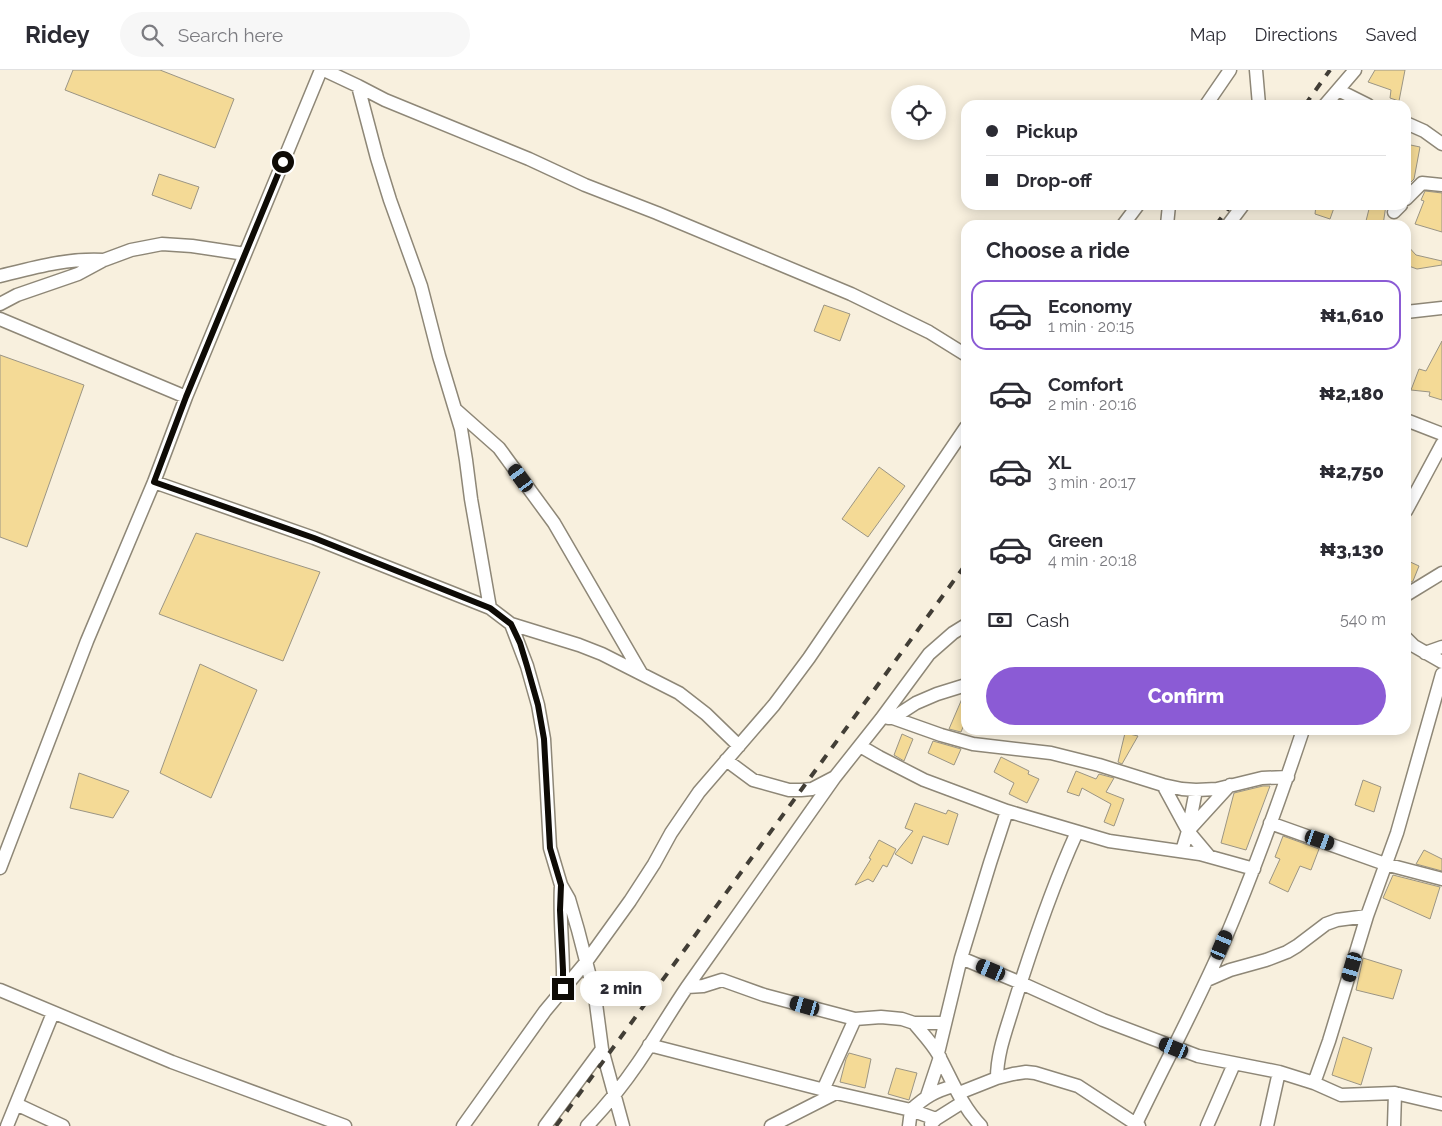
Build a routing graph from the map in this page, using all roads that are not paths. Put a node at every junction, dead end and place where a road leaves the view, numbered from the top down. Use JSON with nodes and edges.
{"nodes":[{"id":1,"x":322,"y":70,"type":"edge"},
{"id":2,"x":1230,"y":70,"type":"edge"},
{"id":3,"x":1256,"y":70,"type":"edge"},
{"id":4,"x":1355,"y":70,"type":"edge"},
{"id":5,"x":358,"y":86,"type":"junction"},
{"id":6,"x":1338,"y":90,"type":"junction"},
{"id":7,"x":1209,"y":100,"type":"edge"},
{"id":8,"x":1259,"y":100,"type":"edge"},
{"id":9,"x":1329,"y":100,"type":"edge"},
{"id":10,"x":1358,"y":100,"type":"edge"},
{"id":11,"x":1411,"y":125,"type":"edge"},
{"id":12,"x":1442,"y":144,"type":"edge"},
{"id":13,"x":1411,"y":183,"type":"edge"},
{"id":14,"x":1422,"y":183,"type":"junction"},
{"id":15,"x":1442,"y":185,"type":"edge"},
{"id":16,"x":1411,"y":194,"type":"edge"},
{"id":17,"x":245,"y":254,"type":"junction"},
{"id":18,"x":104,"y":260,"type":"junction"},
{"id":19,"x":0,"y":276,"type":"edge"},
{"id":20,"x":0,"y":304,"type":"edge"},
{"id":21,"x":1442,"y":308,"type":"edge"},
{"id":22,"x":1411,"y":311,"type":"edge"},
{"id":23,"x":0,"y":318,"type":"edge"},
{"id":24,"x":961,"y":352,"type":"edge"},
{"id":25,"x":186,"y":397,"type":"junction"},
{"id":26,"x":455,"y":409,"type":"junction"},
{"id":27,"x":1411,"y":422,"type":"edge"},
{"id":28,"x":961,"y":434,"type":"edge"},
{"id":29,"x":1442,"y":434,"type":"edge"},
{"id":30,"x":1442,"y":444,"type":"edge"},
{"id":31,"x":154,"y":482,"type":"junction"},
{"id":32,"x":1411,"y":502,"type":"edge"},
{"id":33,"x":1442,"y":573,"type":"edge"},
{"id":34,"x":1411,"y":592,"type":"edge"},
{"id":35,"x":490,"y":608,"type":"junction"},
{"id":36,"x":511,"y":624,"type":"junction"},
{"id":37,"x":961,"y":631,"type":"edge"},
{"id":38,"x":1413,"y":645,"type":"edge"},
{"id":39,"x":1442,"y":648,"type":"edge"},
{"id":40,"x":1442,"y":662,"type":"edge"},
{"id":41,"x":641,"y":673,"type":"junction"},
{"id":42,"x":1442,"y":674,"type":"edge"},
{"id":43,"x":961,"y":687,"type":"edge"},
{"id":44,"x":887,"y":718,"type":"junction"},
{"id":45,"x":1301,"y":735,"type":"edge"},
{"id":46,"x":739,"y":746,"type":"junction"},
{"id":47,"x":860,"y":746,"type":"junction"},
{"id":48,"x":726,"y":760,"type":"junction"},
{"id":49,"x":835,"y":777,"type":"junction"},
{"id":50,"x":1288,"y":777,"type":"junction"},
{"id":51,"x":1162,"y":785,"type":"junction"},
{"id":52,"x":1230,"y":785,"type":"junction"},
{"id":53,"x":1196,"y":790,"type":"junction"},
{"id":54,"x":1008,"y":811,"type":"junction"},
{"id":55,"x":1270,"y":823,"type":"junction"},
{"id":56,"x":1188,"y":831,"type":"junction"},
{"id":57,"x":1077,"y":832,"type":"junction"},
{"id":58,"x":1182,"y":851,"type":"junction"},
{"id":59,"x":1209,"y":856,"type":"junction"},
{"id":60,"x":1385,"y":864,"type":"junction"},
{"id":61,"x":0,"y":868,"type":"edge"},
{"id":62,"x":1254,"y":869,"type":"junction"},
{"id":63,"x":1442,"y":879,"type":"edge"},
{"id":64,"x":561,"y":885,"type":"junction"},
{"id":65,"x":1366,"y":916,"type":"junction"},
{"id":66,"x":962,"y":958,"type":"junction"},
{"id":67,"x":586,"y":962,"type":"junction"},
{"id":68,"x":1207,"y":980,"type":"junction"},
{"id":69,"x":1020,"y":982,"type":"junction"},
{"id":70,"x":686,"y":988,"type":"junction"},
{"id":71,"x":563,"y":989,"type":"junction"},
{"id":72,"x":0,"y":990,"type":"edge"},
{"id":73,"x":53,"y":1013,"type":"junction"},
{"id":74,"x":855,"y":1019,"type":"junction"},
{"id":75,"x":914,"y":1023,"type":"junction"},
{"id":76,"x":945,"y":1023,"type":"junction"},
{"id":77,"x":649,"y":1045,"type":"junction"},
{"id":78,"x":1174,"y":1048,"type":"junction"},
{"id":79,"x":602,"y":1049,"type":"junction"},
{"id":80,"x":939,"y":1055,"type":"junction"},
{"id":81,"x":1234,"y":1064,"type":"junction"},
{"id":82,"x":1279,"y":1072,"type":"junction"},
{"id":83,"x":997,"y":1078,"type":"junction"},
{"id":84,"x":1314,"y":1083,"type":"junction"},
{"id":85,"x":823,"y":1090,"type":"junction"},
{"id":86,"x":836,"y":1093,"type":"junction"},
{"id":87,"x":1395,"y":1093,"type":"junction"},
{"id":88,"x":959,"y":1094,"type":"junction"},
{"id":89,"x":615,"y":1095,"type":"junction"},
{"id":90,"x":927,"y":1096,"type":"junction"},
{"id":91,"x":16,"y":1104,"type":"junction"},
{"id":92,"x":1442,"y":1104,"type":"edge"},
{"id":93,"x":911,"y":1110,"type":"junction"},
{"id":94,"x":933,"y":1123,"type":"edge"},
{"id":95,"x":7,"y":1126,"type":"edge"},
{"id":96,"x":64,"y":1126,"type":"edge"},
{"id":97,"x":345,"y":1126,"type":"edge"},
{"id":98,"x":463,"y":1126,"type":"edge"},
{"id":99,"x":545,"y":1126,"type":"edge"},
{"id":100,"x":587,"y":1126,"type":"edge"},
{"id":101,"x":622,"y":1126,"type":"edge"},
{"id":102,"x":771,"y":1126,"type":"edge"},
{"id":103,"x":908,"y":1126,"type":"edge"},
{"id":104,"x":981,"y":1126,"type":"edge"},
{"id":105,"x":1137,"y":1126,"type":"edge"},
{"id":106,"x":1207,"y":1126,"type":"edge"},
{"id":107,"x":1267,"y":1126,"type":"edge"},
{"id":108,"x":1394,"y":1126,"type":"edge"}],
"edges":[{"from":1,"to":5,"type":"street"},
{"from":1,"to":17,"type":"street"},
{"from":2,"to":7,"type":"street"},
{"from":3,"to":8,"type":"street"},
{"from":4,"to":6,"type":"street"},
{"from":5,"to":24,"type":"street"},
{"from":5,"to":26,"type":"street"},
{"from":6,"to":9,"type":"street"},
{"from":6,"to":10,"type":"street"},
{"from":11,"to":12,"type":"street"},
{"from":13,"to":14,"type":"street"},
{"from":14,"to":15,"type":"street"},
{"from":14,"to":16,"type":"street"},
{"from":17,"to":18,"type":"street"},
{"from":17,"to":25,"type":"street"},
{"from":18,"to":19,"type":"street"},
{"from":18,"to":20,"type":"street"},
{"from":21,"to":22,"type":"street"},
{"from":23,"to":25,"type":"street"},
{"from":25,"to":31,"type":"street"},
{"from":26,"to":35,"type":"street"},
{"from":26,"to":41,"type":"street"},
{"from":27,"to":29,"type":"street"},
{"from":28,"to":46,"type":"street"},
{"from":30,"to":32,"type":"street"},
{"from":31,"to":35,"type":"street"},
{"from":31,"to":61,"type":"street"},
{"from":33,"to":34,"type":"street"},
{"from":35,"to":36,"type":"street"},
{"from":36,"to":41,"type":"street"},
{"from":36,"to":64,"type":"street"},
{"from":37,"to":44,"type":"street"},
{"from":38,"to":39,"type":"street"},
{"from":38,"to":40,"type":"street"},
{"from":41,"to":46,"type":"street"},
{"from":42,"to":60,"type":"street"},
{"from":43,"to":44,"type":"street"},
{"from":44,"to":47,"type":"street"},
{"from":44,"to":51,"type":"street"},
{"from":45,"to":50,"type":"street"},
{"from":46,"to":48,"type":"street"},
{"from":47,"to":49,"type":"street"},
{"from":47,"to":54,"type":"street"},
{"from":48,"to":49,"type":"street"},
{"from":48,"to":67,"type":"street"},
{"from":49,"to":70,"type":"street"},
{"from":50,"to":52,"type":"street"},
{"from":50,"to":55,"type":"street"},
{"from":51,"to":53,"type":"street"},
{"from":51,"to":56,"type":"street"},
{"from":52,"to":53,"type":"street"},
{"from":52,"to":56,"type":"street"},
{"from":53,"to":56,"type":"street"},
{"from":54,"to":57,"type":"street"},
{"from":54,"to":66,"type":"street"},
{"from":55,"to":60,"type":"street"},
{"from":55,"to":62,"type":"street"},
{"from":56,"to":58,"type":"street"},
{"from":56,"to":59,"type":"street"},
{"from":57,"to":58,"type":"street"},
{"from":57,"to":69,"type":"street"},
{"from":58,"to":59,"type":"street"},
{"from":59,"to":62,"type":"street"},
{"from":60,"to":63,"type":"street"},
{"from":60,"to":65,"type":"street"},
{"from":62,"to":68,"type":"street"},
{"from":64,"to":67,"type":"street"},
{"from":64,"to":71,"type":"street"},
{"from":65,"to":68,"type":"street"},
{"from":65,"to":84,"type":"street"},
{"from":66,"to":69,"type":"street"},
{"from":66,"to":76,"type":"street"},
{"from":67,"to":71,"type":"street"},
{"from":67,"to":79,"type":"street"},
{"from":68,"to":78,"type":"street"},
{"from":69,"to":78,"type":"street"},
{"from":69,"to":83,"type":"street"},
{"from":70,"to":74,"type":"street"},
{"from":70,"to":77,"type":"street"},
{"from":71,"to":98,"type":"street"},
{"from":72,"to":73,"type":"street"},
{"from":73,"to":91,"type":"street"},
{"from":73,"to":97,"type":"street"},
{"from":74,"to":75,"type":"street"},
{"from":74,"to":85,"type":"street"},
{"from":75,"to":76,"type":"street"},
{"from":75,"to":80,"type":"street"},
{"from":76,"to":80,"type":"street"},
{"from":77,"to":85,"type":"street"},
{"from":77,"to":89,"type":"street"},
{"from":78,"to":81,"type":"street"},
{"from":78,"to":105,"type":"street"},
{"from":79,"to":89,"type":"street"},
{"from":79,"to":99,"type":"street"},
{"from":80,"to":88,"type":"street"},
{"from":80,"to":90,"type":"street"},
{"from":81,"to":82,"type":"street"},
{"from":81,"to":106,"type":"street"},
{"from":82,"to":84,"type":"street"},
{"from":82,"to":107,"type":"street"},
{"from":83,"to":88,"type":"street"},
{"from":83,"to":105,"type":"street"},
{"from":84,"to":87,"type":"street"},
{"from":85,"to":86,"type":"street"},
{"from":86,"to":93,"type":"street"},
{"from":86,"to":102,"type":"street"},
{"from":87,"to":92,"type":"street"},
{"from":87,"to":108,"type":"street"},
{"from":88,"to":90,"type":"street"},
{"from":88,"to":94,"type":"street"},
{"from":88,"to":104,"type":"street"},
{"from":89,"to":100,"type":"street"},
{"from":89,"to":101,"type":"street"},
{"from":90,"to":93,"type":"street"},
{"from":91,"to":95,"type":"street"},
{"from":91,"to":96,"type":"street"},
{"from":93,"to":94,"type":"street"},
{"from":93,"to":103,"type":"street"}]}
